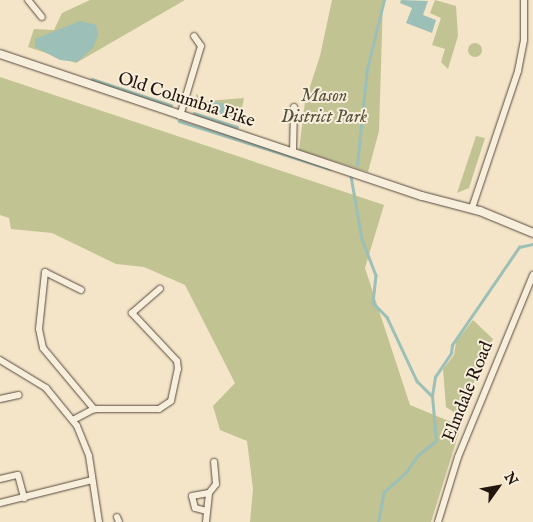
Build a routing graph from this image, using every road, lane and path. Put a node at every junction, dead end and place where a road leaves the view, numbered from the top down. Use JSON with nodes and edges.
{"nodes":[{"id":1,"x":28,"y":0,"type":"edge"},
{"id":2,"x":524,"y":0,"type":"edge"},
{"id":3,"x":42,"y":17,"type":"dead end"},
{"id":4,"x":194,"y":36,"type":"dead end"},
{"id":5,"x":524,"y":40,"type":"junction"},
{"id":6,"x":533,"y":40,"type":"edge"},
{"id":7,"x":0,"y":54,"type":"edge"},
{"id":8,"x":294,"y":108,"type":"dead end"},
{"id":9,"x":180,"y":116,"type":"junction"},
{"id":10,"x":293,"y":152,"type":"junction"},
{"id":11,"x":472,"y":208,"type":"junction"},
{"id":12,"x":533,"y":233,"type":"edge"},
{"id":13,"x":533,"y":276,"type":"edge"},
{"id":14,"x":160,"y":289,"type":"dead end"},
{"id":15,"x":81,"y":290,"type":"dead end"},
{"id":16,"x":0,"y":360,"type":"edge"},
{"id":17,"x":18,"y":394,"type":"dead end"},
{"id":18,"x":0,"y":399,"type":"edge"},
{"id":19,"x":94,"y":409,"type":"junction"},
{"id":20,"x":73,"y":420,"type":"junction"},
{"id":21,"x":214,"y":462,"type":"dead end"},
{"id":22,"x":0,"y":479,"type":"edge"},
{"id":23,"x":92,"y":480,"type":"junction"},
{"id":24,"x":209,"y":493,"type":"junction"},
{"id":25,"x":24,"y":498,"type":"junction"},
{"id":26,"x":0,"y":503,"type":"edge"},
{"id":27,"x":207,"y":512,"type":"junction"},
{"id":28,"x":99,"y":522,"type":"edge"},
{"id":29,"x":206,"y":522,"type":"edge"},
{"id":30,"x":438,"y":522,"type":"edge"}],
"edges":[{"from":1,"to":3,"type":"street"},
{"from":2,"to":5,"type":"street"},
{"from":4,"to":9,"type":"street"},
{"from":5,"to":6,"type":"street"},
{"from":5,"to":11,"type":"street"},
{"from":7,"to":9,"type":"street","name":"Old Columbia Pike"},
{"from":8,"to":10,"type":"street"},
{"from":9,"to":10,"type":"street","name":"Old Columbia Pike"},
{"from":10,"to":11,"type":"street","name":"Old Columbia Pike"},
{"from":11,"to":12,"type":"street","name":"Old Columbia Pike"},
{"from":13,"to":30,"type":"street","name":"Elmdale Road"},
{"from":14,"to":19,"type":"street"},
{"from":15,"to":19,"type":"street"},
{"from":16,"to":20,"type":"street"},
{"from":17,"to":18,"type":"street"},
{"from":19,"to":20,"type":"street"},
{"from":20,"to":23,"type":"street"},
{"from":21,"to":24,"type":"street"},
{"from":22,"to":25,"type":"street"},
{"from":23,"to":25,"type":"street"},
{"from":23,"to":28,"type":"street"},
{"from":24,"to":27,"type":"street"},
{"from":24,"to":27,"type":"street"},
{"from":25,"to":26,"type":"street"},
{"from":27,"to":29,"type":"street"}]}
